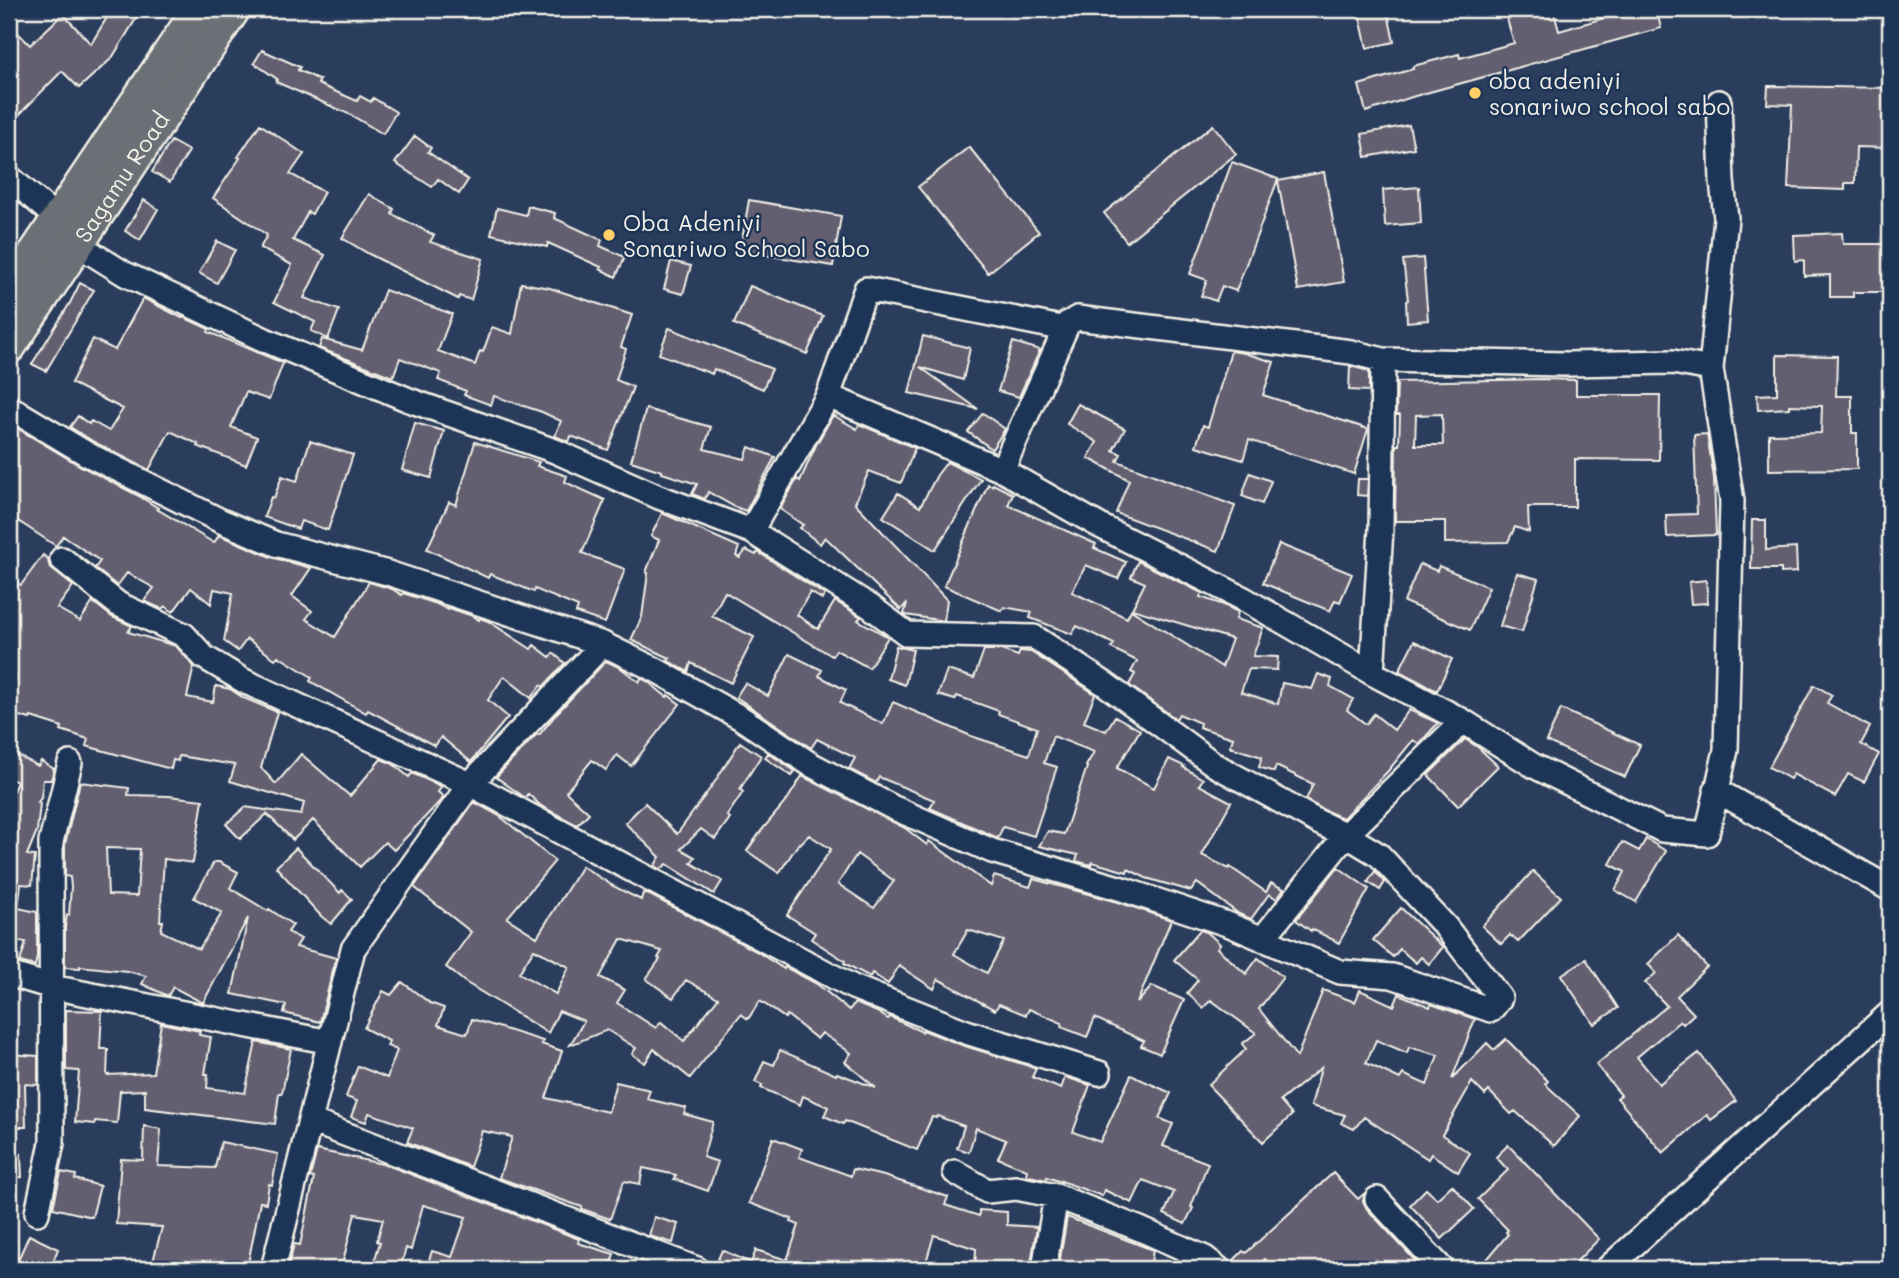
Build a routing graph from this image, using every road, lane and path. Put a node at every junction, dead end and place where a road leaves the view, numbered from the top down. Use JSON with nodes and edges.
{"nodes":[{"id":1,"x":200,"y":9,"type":"edge"},
{"id":2,"x":233,"y":9,"type":"edge"},
{"id":3,"x":1719,"y":102,"type":"dead end"},
{"id":4,"x":9,"y":177,"type":"edge"},
{"id":5,"x":68,"y":232,"type":"junction"},
{"id":6,"x":12,"y":279,"type":"edge"},
{"id":7,"x":1068,"y":323,"type":"junction"},
{"id":8,"x":9,"y":346,"type":"edge"},
{"id":9,"x":1383,"y":360,"type":"junction"},
{"id":10,"x":1711,"y":369,"type":"junction"},
{"id":11,"x":828,"y":396,"type":"junction"},
{"id":12,"x":9,"y":407,"type":"edge"},
{"id":13,"x":1002,"y":470,"type":"junction"},
{"id":14,"x":751,"y":531,"type":"junction"},
{"id":15,"x":62,"y":559,"type":"dead end"},
{"id":16,"x":603,"y":644,"type":"junction"},
{"id":17,"x":1372,"y":673,"type":"junction"},
{"id":18,"x":1463,"y":721,"type":"junction"},
{"id":19,"x":70,"y":763,"type":"dead end"},
{"id":20,"x":470,"y":785,"type":"junction"},
{"id":21,"x":1716,"y":790,"type":"junction"},
{"id":22,"x":1346,"y":835,"type":"junction"},
{"id":23,"x":1890,"y":889,"type":"edge"},
{"id":24,"x":1264,"y":940,"type":"junction"},
{"id":25,"x":9,"y":974,"type":"edge"},
{"id":26,"x":52,"y":987,"type":"junction"},
{"id":27,"x":1890,"y":1013,"type":"edge"},
{"id":28,"x":330,"y":1042,"type":"junction"},
{"id":29,"x":1099,"y":1073,"type":"dead end"},
{"id":30,"x":311,"y":1121,"type":"junction"},
{"id":31,"x":955,"y":1172,"type":"dead end"},
{"id":32,"x":1056,"y":1196,"type":"junction"},
{"id":33,"x":1377,"y":1199,"type":"dead end"},
{"id":34,"x":37,"y":1213,"type":"dead end"},
{"id":35,"x":273,"y":1269,"type":"edge"},
{"id":36,"x":697,"y":1269,"type":"edge"},
{"id":37,"x":1044,"y":1269,"type":"edge"},
{"id":38,"x":1220,"y":1269,"type":"edge"},
{"id":39,"x":1442,"y":1269,"type":"edge"},
{"id":40,"x":1606,"y":1269,"type":"edge"}],
"edges":[{"from":1,"to":5,"type":"highway","name":"Sagamu Road"},
{"from":2,"to":5,"type":"highway","name":"Sagamu Road"},
{"from":3,"to":10,"type":"street"},
{"from":4,"to":5,"type":"street"},
{"from":5,"to":6,"type":"highway","name":"Sagamu Road"},
{"from":5,"to":8,"type":"highway","name":"Sagamu Road"},
{"from":5,"to":14,"type":"street"},
{"from":7,"to":9,"type":"street"},
{"from":7,"to":11,"type":"street"},
{"from":7,"to":13,"type":"street"},
{"from":9,"to":10,"type":"street"},
{"from":9,"to":17,"type":"street"},
{"from":10,"to":21,"type":"street"},
{"from":11,"to":13,"type":"street"},
{"from":11,"to":14,"type":"street"},
{"from":12,"to":16,"type":"street"},
{"from":13,"to":17,"type":"street"},
{"from":14,"to":22,"type":"street"},
{"from":15,"to":20,"type":"street"},
{"from":16,"to":20,"type":"street"},
{"from":16,"to":24,"type":"street"},
{"from":17,"to":18,"type":"street"},
{"from":18,"to":21,"type":"street"},
{"from":18,"to":22,"type":"street"},
{"from":19,"to":26,"type":"street"},
{"from":20,"to":28,"type":"street"},
{"from":20,"to":29,"type":"street"},
{"from":21,"to":23,"type":"street"},
{"from":22,"to":24,"type":"street"},
{"from":22,"to":24,"type":"street"},
{"from":25,"to":26,"type":"street"},
{"from":26,"to":28,"type":"street"},
{"from":26,"to":34,"type":"street"},
{"from":27,"to":40,"type":"street"},
{"from":28,"to":30,"type":"street"},
{"from":30,"to":35,"type":"street"},
{"from":30,"to":36,"type":"street"},
{"from":31,"to":32,"type":"street"},
{"from":32,"to":37,"type":"street"},
{"from":32,"to":38,"type":"street"},
{"from":33,"to":39,"type":"street"}]}
